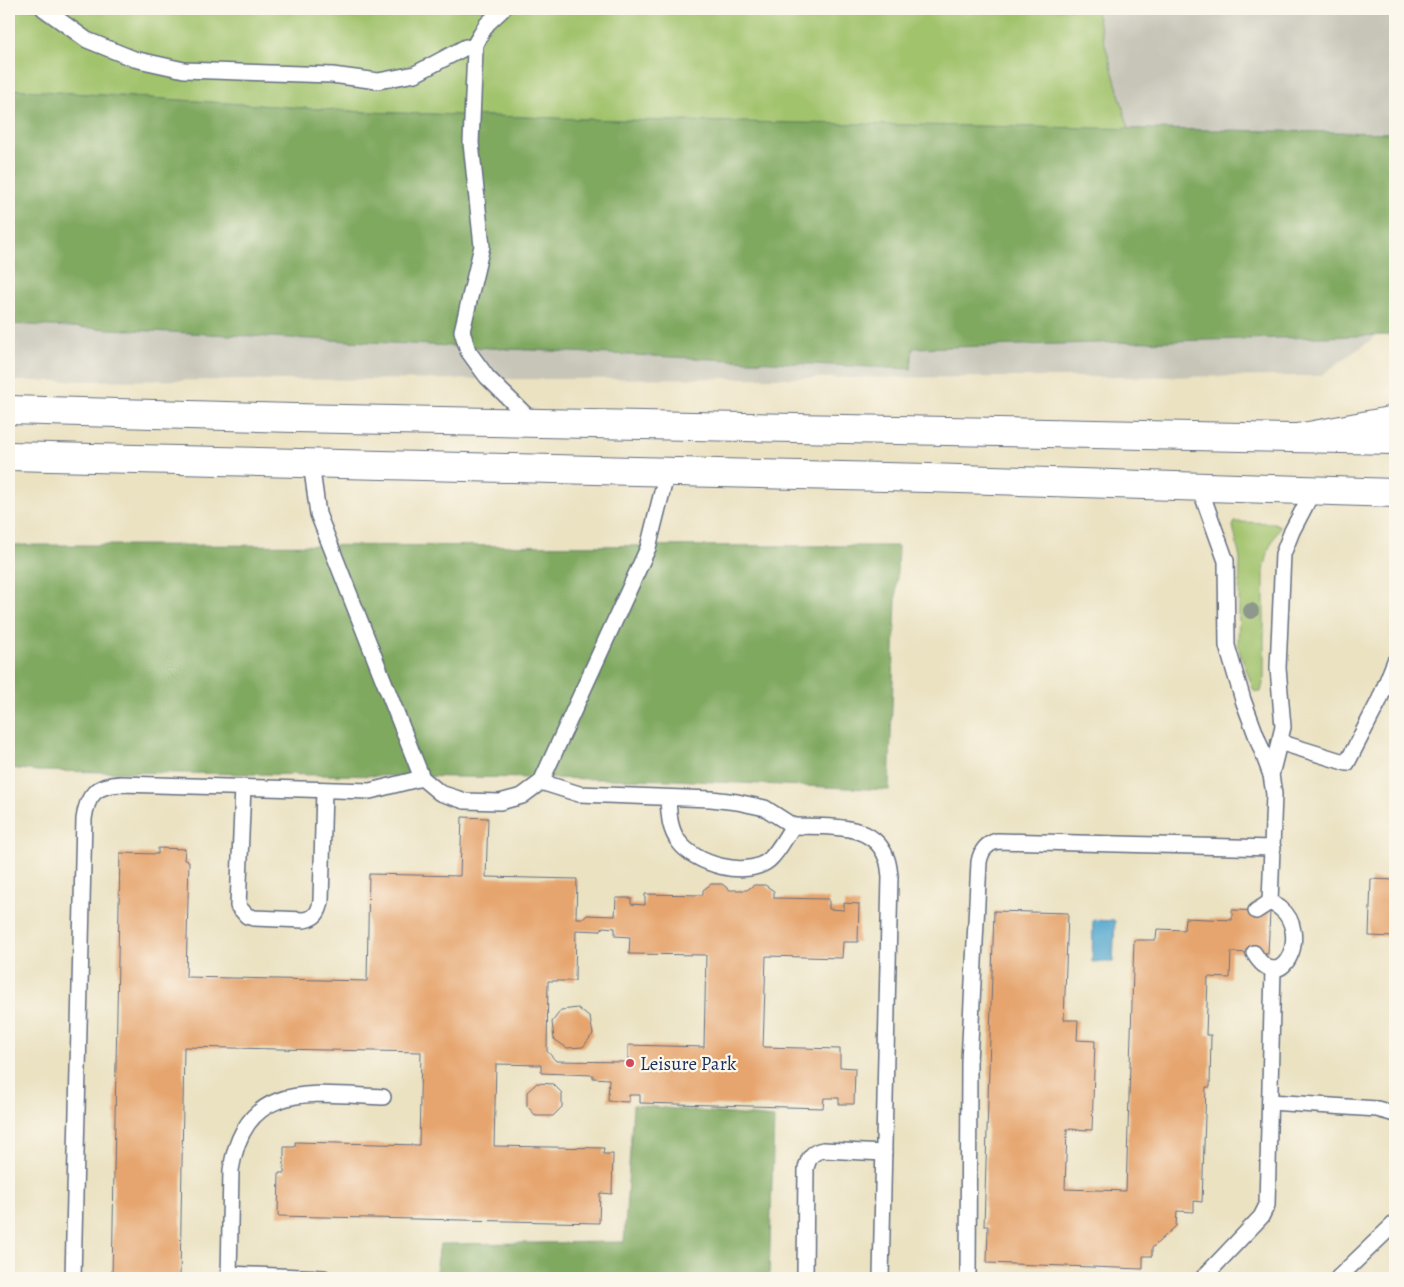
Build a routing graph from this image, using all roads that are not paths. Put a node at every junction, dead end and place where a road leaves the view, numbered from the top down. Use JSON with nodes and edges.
{"nodes":[{"id":1,"x":44,"y":9,"type":"edge"},
{"id":2,"x":503,"y":9,"type":"edge"},
{"id":3,"x":472,"y":49,"type":"junction"},
{"id":4,"x":9,"y":410,"type":"edge"},
{"id":5,"x":1395,"y":420,"type":"edge"},
{"id":6,"x":534,"y":423,"type":"junction"},
{"id":7,"x":1298,"y":438,"type":"junction"},
{"id":8,"x":1395,"y":440,"type":"edge"},
{"id":9,"x":9,"y":456,"type":"edge"},
{"id":10,"x":311,"y":463,"type":"junction"},
{"id":11,"x":667,"y":472,"type":"junction"},
{"id":12,"x":1199,"y":486,"type":"junction"},
{"id":13,"x":1314,"y":490,"type":"junction"},
{"id":14,"x":1395,"y":492,"type":"edge"},
{"id":15,"x":1395,"y":661,"type":"edge"},
{"id":16,"x":1279,"y":742,"type":"junction"},
{"id":17,"x":1270,"y":774,"type":"junction"},
{"id":18,"x":422,"y":778,"type":"junction"},
{"id":19,"x":541,"y":782,"type":"junction"},
{"id":20,"x":242,"y":787,"type":"junction"},
{"id":21,"x":324,"y":790,"type":"junction"},
{"id":22,"x":668,"y":798,"type":"junction"},
{"id":23,"x":793,"y":826,"type":"junction"},
{"id":24,"x":1273,"y":848,"type":"junction"},
{"id":25,"x":1270,"y":902,"type":"junction"},
{"id":26,"x":1256,"y":911,"type":"dead end"},
{"id":27,"x":1254,"y":953,"type":"dead end"},
{"id":28,"x":1273,"y":969,"type":"junction"},
{"id":29,"x":383,"y":1097,"type":"dead end"},
{"id":30,"x":1270,"y":1102,"type":"junction"},
{"id":31,"x":1395,"y":1114,"type":"edge"},
{"id":32,"x":884,"y":1153,"type":"junction"},
{"id":33,"x":1395,"y":1223,"type":"edge"},
{"id":34,"x":229,"y":1276,"type":"edge"},
{"id":35,"x":73,"y":1278,"type":"edge"},
{"id":36,"x":324,"y":1278,"type":"edge"},
{"id":37,"x":805,"y":1278,"type":"edge"},
{"id":38,"x":881,"y":1278,"type":"edge"},
{"id":39,"x":968,"y":1278,"type":"edge"},
{"id":40,"x":1203,"y":1278,"type":"edge"},
{"id":41,"x":1338,"y":1278,"type":"edge"}],
"edges":[{"from":1,"to":3,"type":"lane"},
{"from":2,"to":3,"type":"lane"},
{"from":3,"to":6,"type":"lane"},
{"from":4,"to":6,"type":"highway"},
{"from":5,"to":7,"type":"highway"},
{"from":6,"to":7,"type":"highway"},
{"from":7,"to":8,"type":"highway"},
{"from":9,"to":10,"type":"highway"},
{"from":10,"to":11,"type":"highway"},
{"from":10,"to":18,"type":"lane"},
{"from":11,"to":12,"type":"highway"},
{"from":11,"to":19,"type":"lane"},
{"from":12,"to":13,"type":"highway"},
{"from":12,"to":17,"type":"lane"},
{"from":13,"to":14,"type":"highway"},
{"from":13,"to":16,"type":"lane"},
{"from":15,"to":16,"type":"lane"},
{"from":16,"to":17,"type":"lane"},
{"from":17,"to":24,"type":"lane"},
{"from":18,"to":19,"type":"lane"},
{"from":18,"to":21,"type":"lane"},
{"from":19,"to":22,"type":"lane"},
{"from":20,"to":21,"type":"lane"},
{"from":20,"to":21,"type":"lane"},
{"from":20,"to":35,"type":"lane"},
{"from":22,"to":23,"type":"lane"},
{"from":22,"to":23,"type":"lane"},
{"from":23,"to":32,"type":"lane"},
{"from":24,"to":25,"type":"lane"},
{"from":24,"to":39,"type":"lane"},
{"from":25,"to":26,"type":"lane"},
{"from":25,"to":28,"type":"lane"},
{"from":27,"to":28,"type":"lane"},
{"from":28,"to":30,"type":"lane"},
{"from":29,"to":34,"type":"lane"},
{"from":30,"to":31,"type":"lane"},
{"from":30,"to":40,"type":"lane"},
{"from":32,"to":37,"type":"lane"},
{"from":32,"to":38,"type":"lane"},
{"from":33,"to":41,"type":"lane"},
{"from":34,"to":36,"type":"lane"}]}
